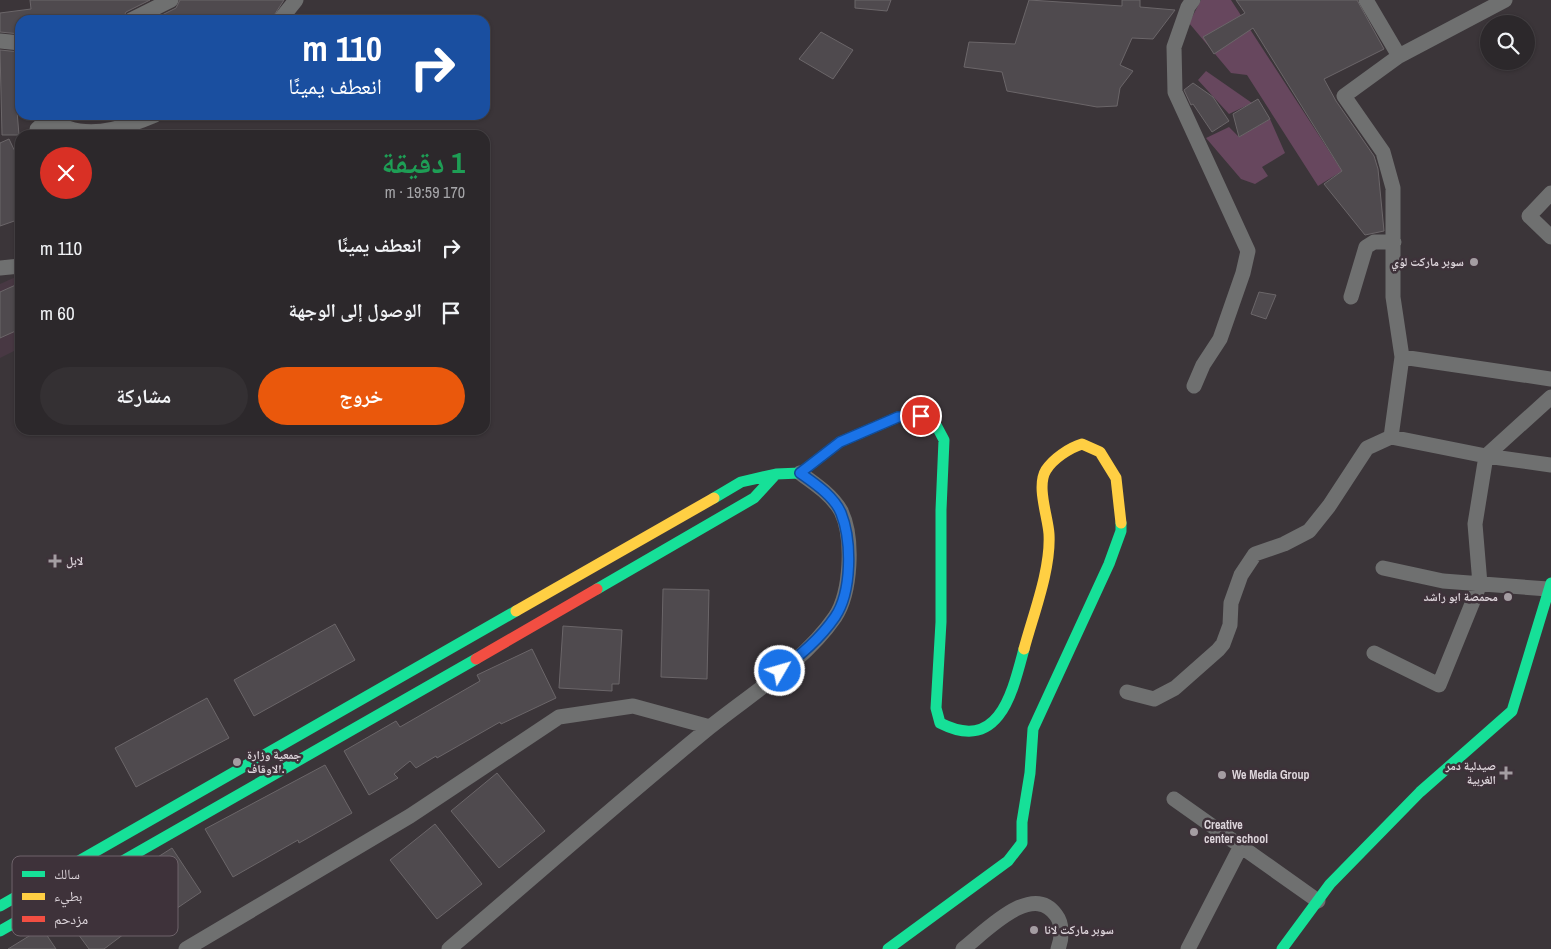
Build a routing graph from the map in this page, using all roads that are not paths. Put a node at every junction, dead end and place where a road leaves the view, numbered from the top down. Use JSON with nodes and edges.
{"nodes":[{"id":1,"x":172,"y":0,"type":"edge"},
{"id":2,"x":296,"y":0,"type":"edge"},
{"id":3,"x":1193,"y":0,"type":"edge"},
{"id":4,"x":1366,"y":0,"type":"edge"},
{"id":5,"x":1505,"y":0,"type":"edge"},
{"id":6,"x":141,"y":15,"type":"edge"},
{"id":7,"x":284,"y":15,"type":"edge"},
{"id":8,"x":0,"y":40,"type":"edge"},
{"id":9,"x":15,"y":42,"type":"edge"},
{"id":10,"x":1399,"y":56,"type":"junction"},
{"id":11,"x":138,"y":120,"type":"edge"},
{"id":12,"x":37,"y":130,"type":"edge"},
{"id":13,"x":91,"y":130,"type":"edge"},
{"id":14,"x":105,"y":130,"type":"edge"},
{"id":15,"x":1551,"y":193,"type":"edge"},
{"id":16,"x":1551,"y":237,"type":"edge"},
{"id":17,"x":1394,"y":242,"type":"junction"},
{"id":18,"x":15,"y":266,"type":"edge"},
{"id":19,"x":0,"y":268,"type":"edge"},
{"id":20,"x":1351,"y":297,"type":"dead end"},
{"id":21,"x":1402,"y":357,"type":"junction"},
{"id":22,"x":1551,"y":378,"type":"edge"},
{"id":23,"x":1194,"y":386,"type":"dead end"},
{"id":24,"x":1551,"y":397,"type":"edge"},
{"id":25,"x":1391,"y":437,"type":"junction"},
{"id":26,"x":1486,"y":456,"type":"junction"},
{"id":27,"x":1551,"y":465,"type":"edge"},
{"id":28,"x":800,"y":473,"type":"junction"},
{"id":29,"x":776,"y":474,"type":"junction"},
{"id":30,"x":1383,"y":568,"type":"dead end"},
{"id":31,"x":1480,"y":584,"type":"junction"},
{"id":32,"x":1550,"y":588,"type":"edge"},
{"id":33,"x":1374,"y":653,"type":"dead end"},
{"id":34,"x":1127,"y":692,"type":"dead end"},
{"id":35,"x":710,"y":727,"type":"junction"},
{"id":36,"x":1174,"y":799,"type":"dead end"},
{"id":37,"x":1241,"y":846,"type":"junction"},
{"id":38,"x":87,"y":856,"type":"edge"},
{"id":39,"x":132,"y":856,"type":"edge"},
{"id":40,"x":12,"y":899,"type":"edge"},
{"id":41,"x":1318,"y":901,"type":"junction"},
{"id":42,"x":0,"y":906,"type":"edge"},
{"id":43,"x":12,"y":924,"type":"edge"},
{"id":44,"x":0,"y":931,"type":"edge"},
{"id":45,"x":186,"y":949,"type":"edge"},
{"id":46,"x":448,"y":949,"type":"edge"},
{"id":47,"x":888,"y":949,"type":"edge"},
{"id":48,"x":963,"y":949,"type":"edge"},
{"id":49,"x":1058,"y":949,"type":"edge"},
{"id":50,"x":1188,"y":949,"type":"edge"},
{"id":51,"x":1282,"y":949,"type":"edge"}],
"edges":[{"from":1,"to":6,"type":"street"},
{"from":2,"to":7,"type":"street"},
{"from":3,"to":23,"type":"street"},
{"from":4,"to":10,"type":"street"},
{"from":5,"to":10,"type":"street"},
{"from":8,"to":9,"type":"street"},
{"from":10,"to":17,"type":"street"},
{"from":11,"to":14,"type":"street"},
{"from":12,"to":13,"type":"street"},
{"from":15,"to":16,"type":"street"},
{"from":17,"to":20,"type":"street"},
{"from":17,"to":21,"type":"street"},
{"from":18,"to":19,"type":"street"},
{"from":21,"to":22,"type":"street"},
{"from":21,"to":25,"type":"street"},
{"from":24,"to":26,"type":"street"},
{"from":25,"to":26,"type":"street"},
{"from":25,"to":34,"type":"street"},
{"from":26,"to":27,"type":"street"},
{"from":26,"to":31,"type":"street"},
{"from":28,"to":29,"type":"street"},
{"from":28,"to":35,"type":"street"},
{"from":28,"to":47,"type":"street"},
{"from":29,"to":38,"type":"street"},
{"from":29,"to":39,"type":"street"},
{"from":30,"to":31,"type":"street"},
{"from":31,"to":32,"type":"street"},
{"from":31,"to":33,"type":"street"},
{"from":32,"to":41,"type":"street"},
{"from":35,"to":45,"type":"street"},
{"from":35,"to":46,"type":"street"},
{"from":36,"to":37,"type":"street"},
{"from":37,"to":41,"type":"street"},
{"from":37,"to":50,"type":"street"},
{"from":40,"to":42,"type":"street"},
{"from":41,"to":51,"type":"street"},
{"from":43,"to":44,"type":"street"},
{"from":48,"to":49,"type":"street"}]}
